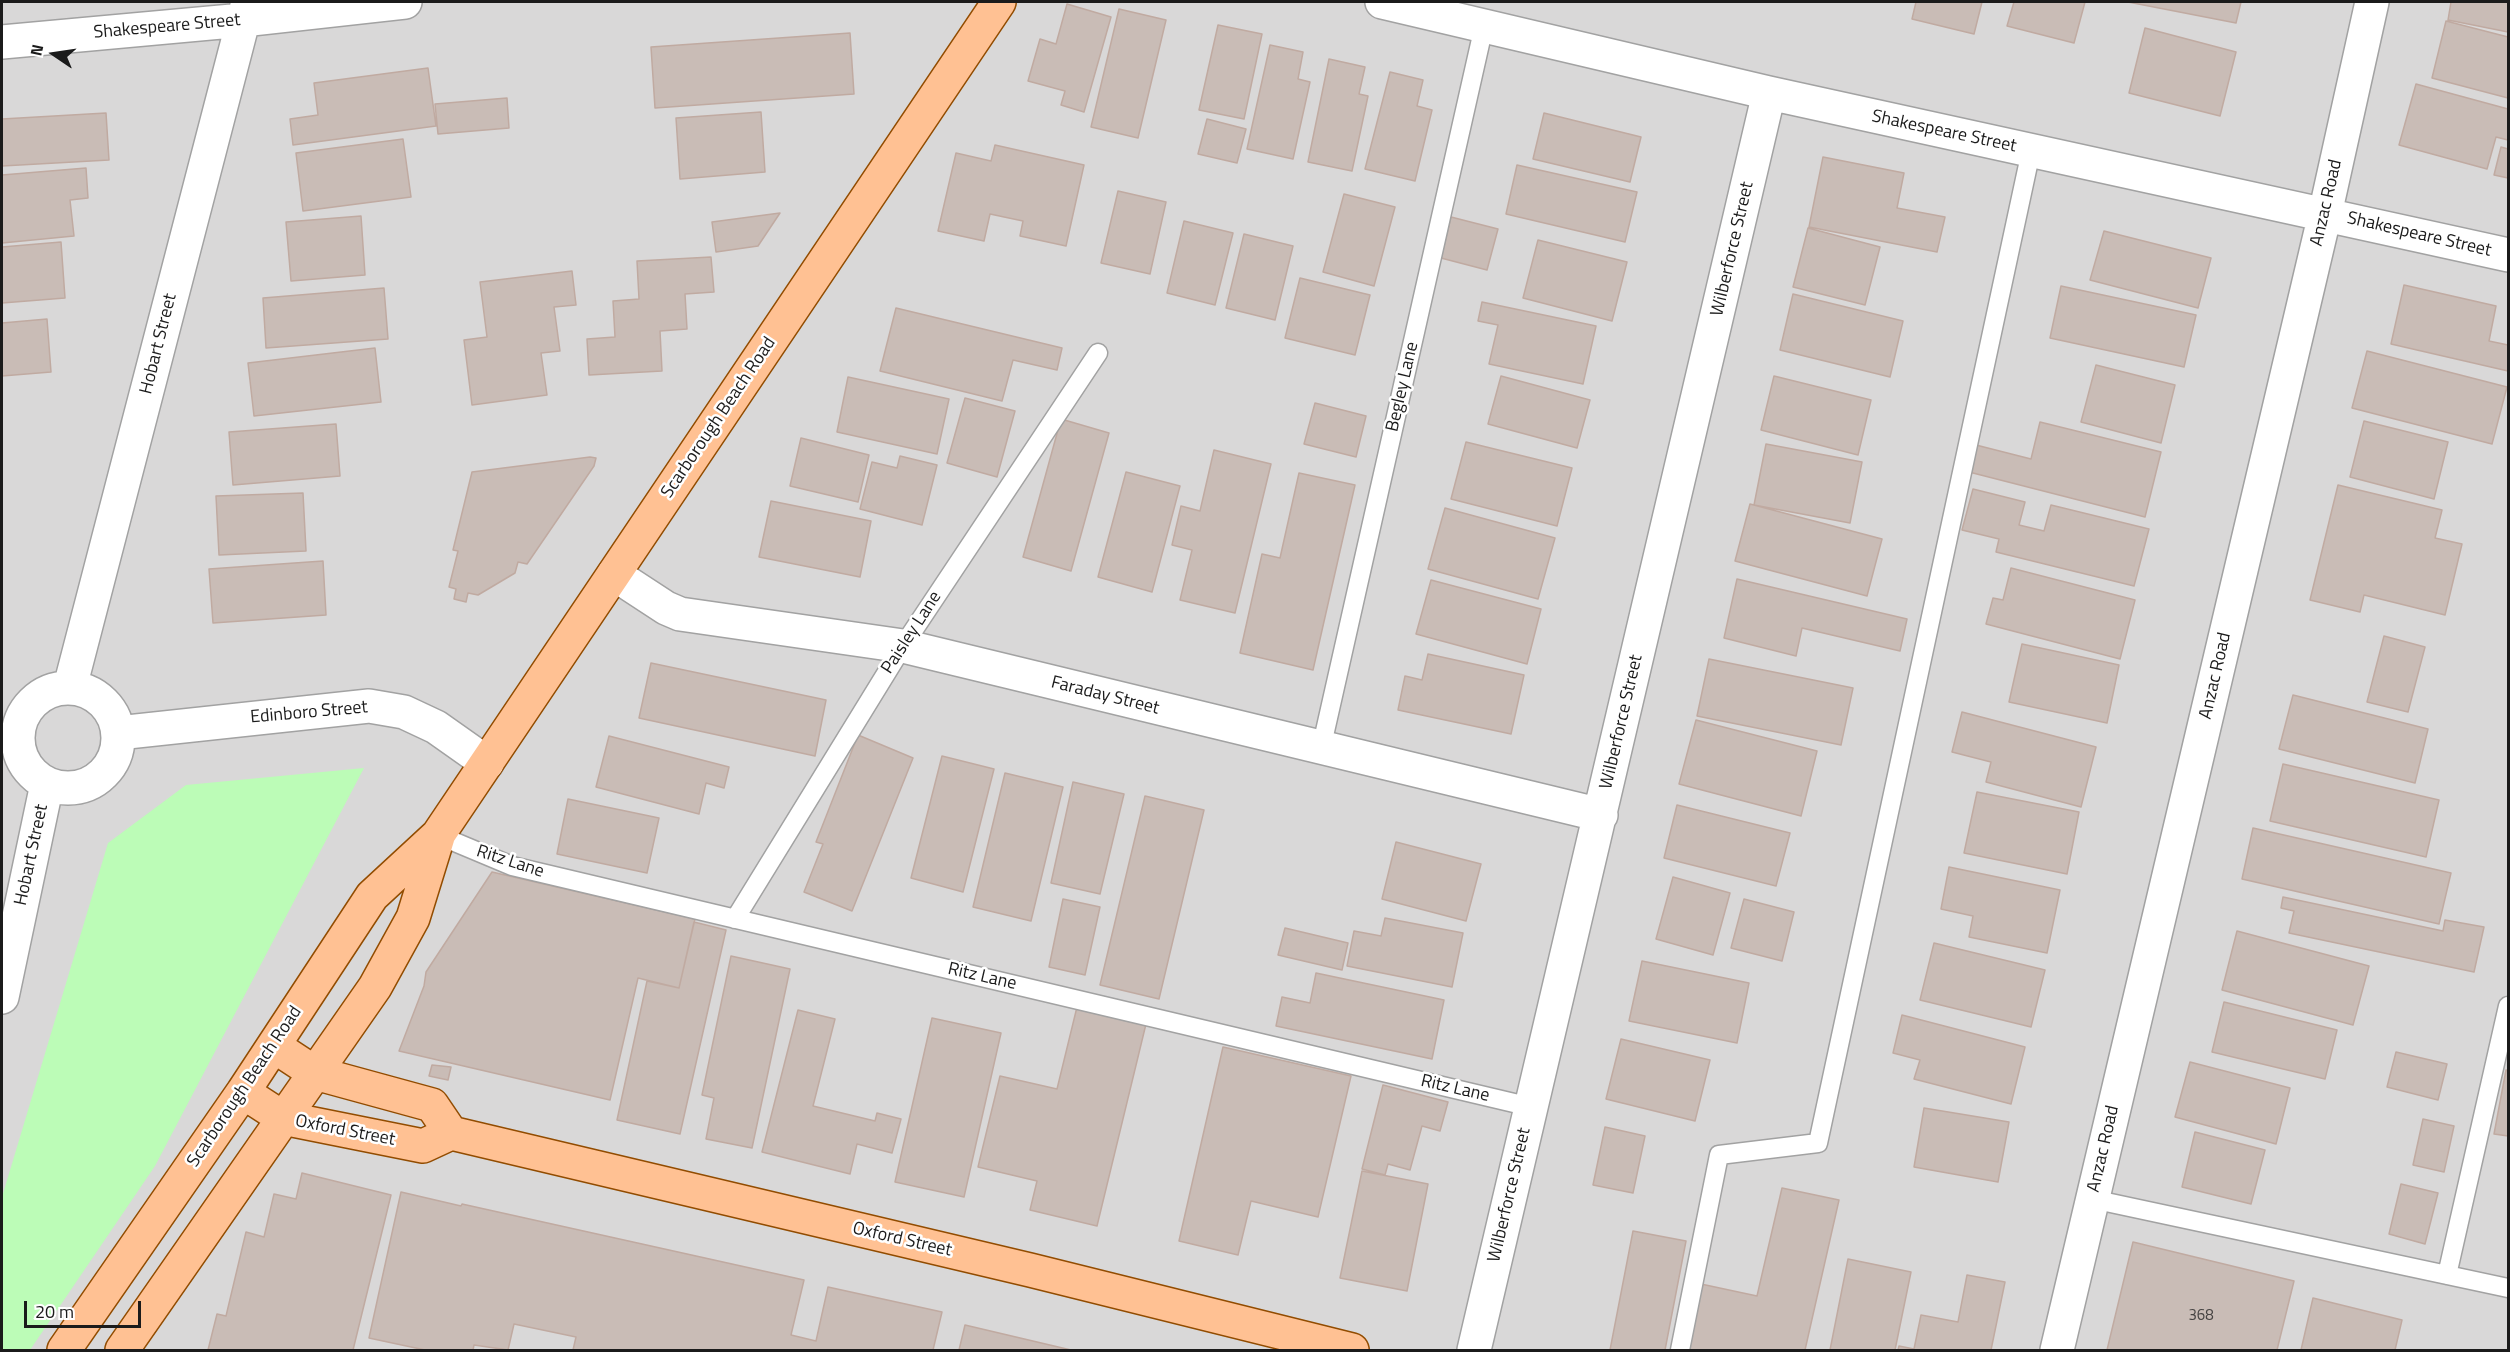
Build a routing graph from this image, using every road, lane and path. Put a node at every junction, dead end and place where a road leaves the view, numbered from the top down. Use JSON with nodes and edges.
{"nodes":[{"id":1,"x":405,"y":2,"type":"edge"},
{"id":2,"x":999,"y":2,"type":"edge"},
{"id":3,"x":1382,"y":2,"type":"edge"},
{"id":4,"x":2372,"y":2,"type":"edge"},
{"id":5,"x":245,"y":11,"type":"edge"},
{"id":6,"x":1484,"y":26,"type":"junction"},
{"id":7,"x":2,"y":42,"type":"edge"},
{"id":8,"x":1769,"y":93,"type":"junction"},
{"id":9,"x":2031,"y":151,"type":"junction"},
{"id":10,"x":2325,"y":213,"type":"junction"},
{"id":11,"x":2508,"y":255,"type":"edge"},
{"id":12,"x":1098,"y":353,"type":"dead end"},
{"id":13,"x":614,"y":574,"type":"junction"},
{"id":14,"x":903,"y":646,"type":"junction"},
{"id":15,"x":70,"y":687,"type":"junction"},
{"id":16,"x":118,"y":733,"type":"junction"},
{"id":17,"x":10,"y":748,"type":"edge"},
{"id":18,"x":1321,"y":749,"type":"junction"},
{"id":19,"x":487,"y":763,"type":"junction"},
{"id":20,"x":47,"y":784,"type":"junction"},
{"id":21,"x":1601,"y":815,"type":"junction"},
{"id":22,"x":438,"y":835,"type":"junction"},
{"id":23,"x":735,"y":919,"type":"junction"},
{"id":24,"x":2,"y":997,"type":"edge"},
{"id":25,"x":2508,"y":1006,"type":"edge"},
{"id":26,"x":274,"y":1046,"type":"junction"},
{"id":27,"x":315,"y":1073,"type":"junction"},
{"id":28,"x":243,"y":1092,"type":"junction"},
{"id":29,"x":1531,"y":1107,"type":"junction"},
{"id":30,"x":283,"y":1118,"type":"junction"},
{"id":31,"x":451,"y":1133,"type":"junction"},
{"id":32,"x":2092,"y":1199,"type":"junction"},
{"id":33,"x":2447,"y":1275,"type":"junction"},
{"id":34,"x":2508,"y":1288,"type":"edge"},
{"id":35,"x":64,"y":1350,"type":"edge"},
{"id":36,"x":122,"y":1350,"type":"edge"},
{"id":37,"x":1352,"y":1350,"type":"edge"},
{"id":38,"x":1474,"y":1350,"type":"edge"},
{"id":39,"x":1680,"y":1350,"type":"edge"},
{"id":40,"x":2057,"y":1350,"type":"edge"}],
"edges":[{"from":1,"to":5,"type":"street","name":"Shakespeare Street"},
{"from":2,"to":13,"type":"main road","name":"Scarborough Beach Road"},
{"from":3,"to":6,"type":"street","name":"Shakespeare Street"},
{"from":4,"to":10,"type":"street","name":"Anzac Road"},
{"from":5,"to":7,"type":"street","name":"Shakespeare Street"},
{"from":5,"to":15,"type":"street","name":"Hobart Street"},
{"from":6,"to":8,"type":"street","name":"Shakespeare Street"},
{"from":6,"to":18,"type":"lane","name":"Begley Lane"},
{"from":8,"to":9,"type":"street","name":"Shakespeare Street"},
{"from":8,"to":21,"type":"street","name":"Wilberforce Street"},
{"from":9,"to":10,"type":"street","name":"Shakespeare Street"},
{"from":9,"to":39,"type":"lane"},
{"from":10,"to":11,"type":"street","name":"Shakespeare Street"},
{"from":10,"to":32,"type":"street","name":"Anzac Road"},
{"from":12,"to":14,"type":"lane","name":"Paisley Lane"},
{"from":13,"to":14,"type":"street","name":"Faraday Street"},
{"from":13,"to":19,"type":"main road","name":"Scarborough Beach Road"},
{"from":14,"to":18,"type":"street","name":"Faraday Street"},
{"from":14,"to":23,"type":"lane","name":"Paisley Lane"},
{"from":15,"to":16,"type":"street"},
{"from":15,"to":17,"type":"street"},
{"from":16,"to":19,"type":"street","name":"Edinboro Street"},
{"from":16,"to":20,"type":"street"},
{"from":17,"to":20,"type":"street"},
{"from":18,"to":21,"type":"street","name":"Faraday Street"},
{"from":19,"to":22,"type":"main road","name":"Scarborough Beach Road"},
{"from":20,"to":24,"type":"street","name":"Hobart Street"},
{"from":21,"to":29,"type":"street","name":"Wilberforce Street"},
{"from":22,"to":23,"type":"lane","name":"Ritz Lane"},
{"from":22,"to":26,"type":"main road","name":"Scarborough Beach Road"},
{"from":22,"to":27,"type":"main road","name":"Scarborough Beach Road"},
{"from":23,"to":29,"type":"lane","name":"Ritz Lane"},
{"from":25,"to":33,"type":"lane"},
{"from":26,"to":27,"type":"main road"},
{"from":26,"to":28,"type":"main road","name":"Scarborough Beach Road"},
{"from":27,"to":30,"type":"main road","name":"Scarborough Beach Road"},
{"from":27,"to":31,"type":"main road"},
{"from":28,"to":30,"type":"main road","name":"Oxford Street"},
{"from":28,"to":35,"type":"main road","name":"Scarborough Beach Road"},
{"from":29,"to":38,"type":"street","name":"Wilberforce Street"},
{"from":30,"to":31,"type":"main road","name":"Oxford Street"},
{"from":30,"to":36,"type":"main road","name":"Scarborough Beach Road"},
{"from":31,"to":37,"type":"main road","name":"Oxford Street"},
{"from":32,"to":33,"type":"lane"},
{"from":32,"to":40,"type":"street","name":"Anzac Road"},
{"from":33,"to":34,"type":"lane"}]}
